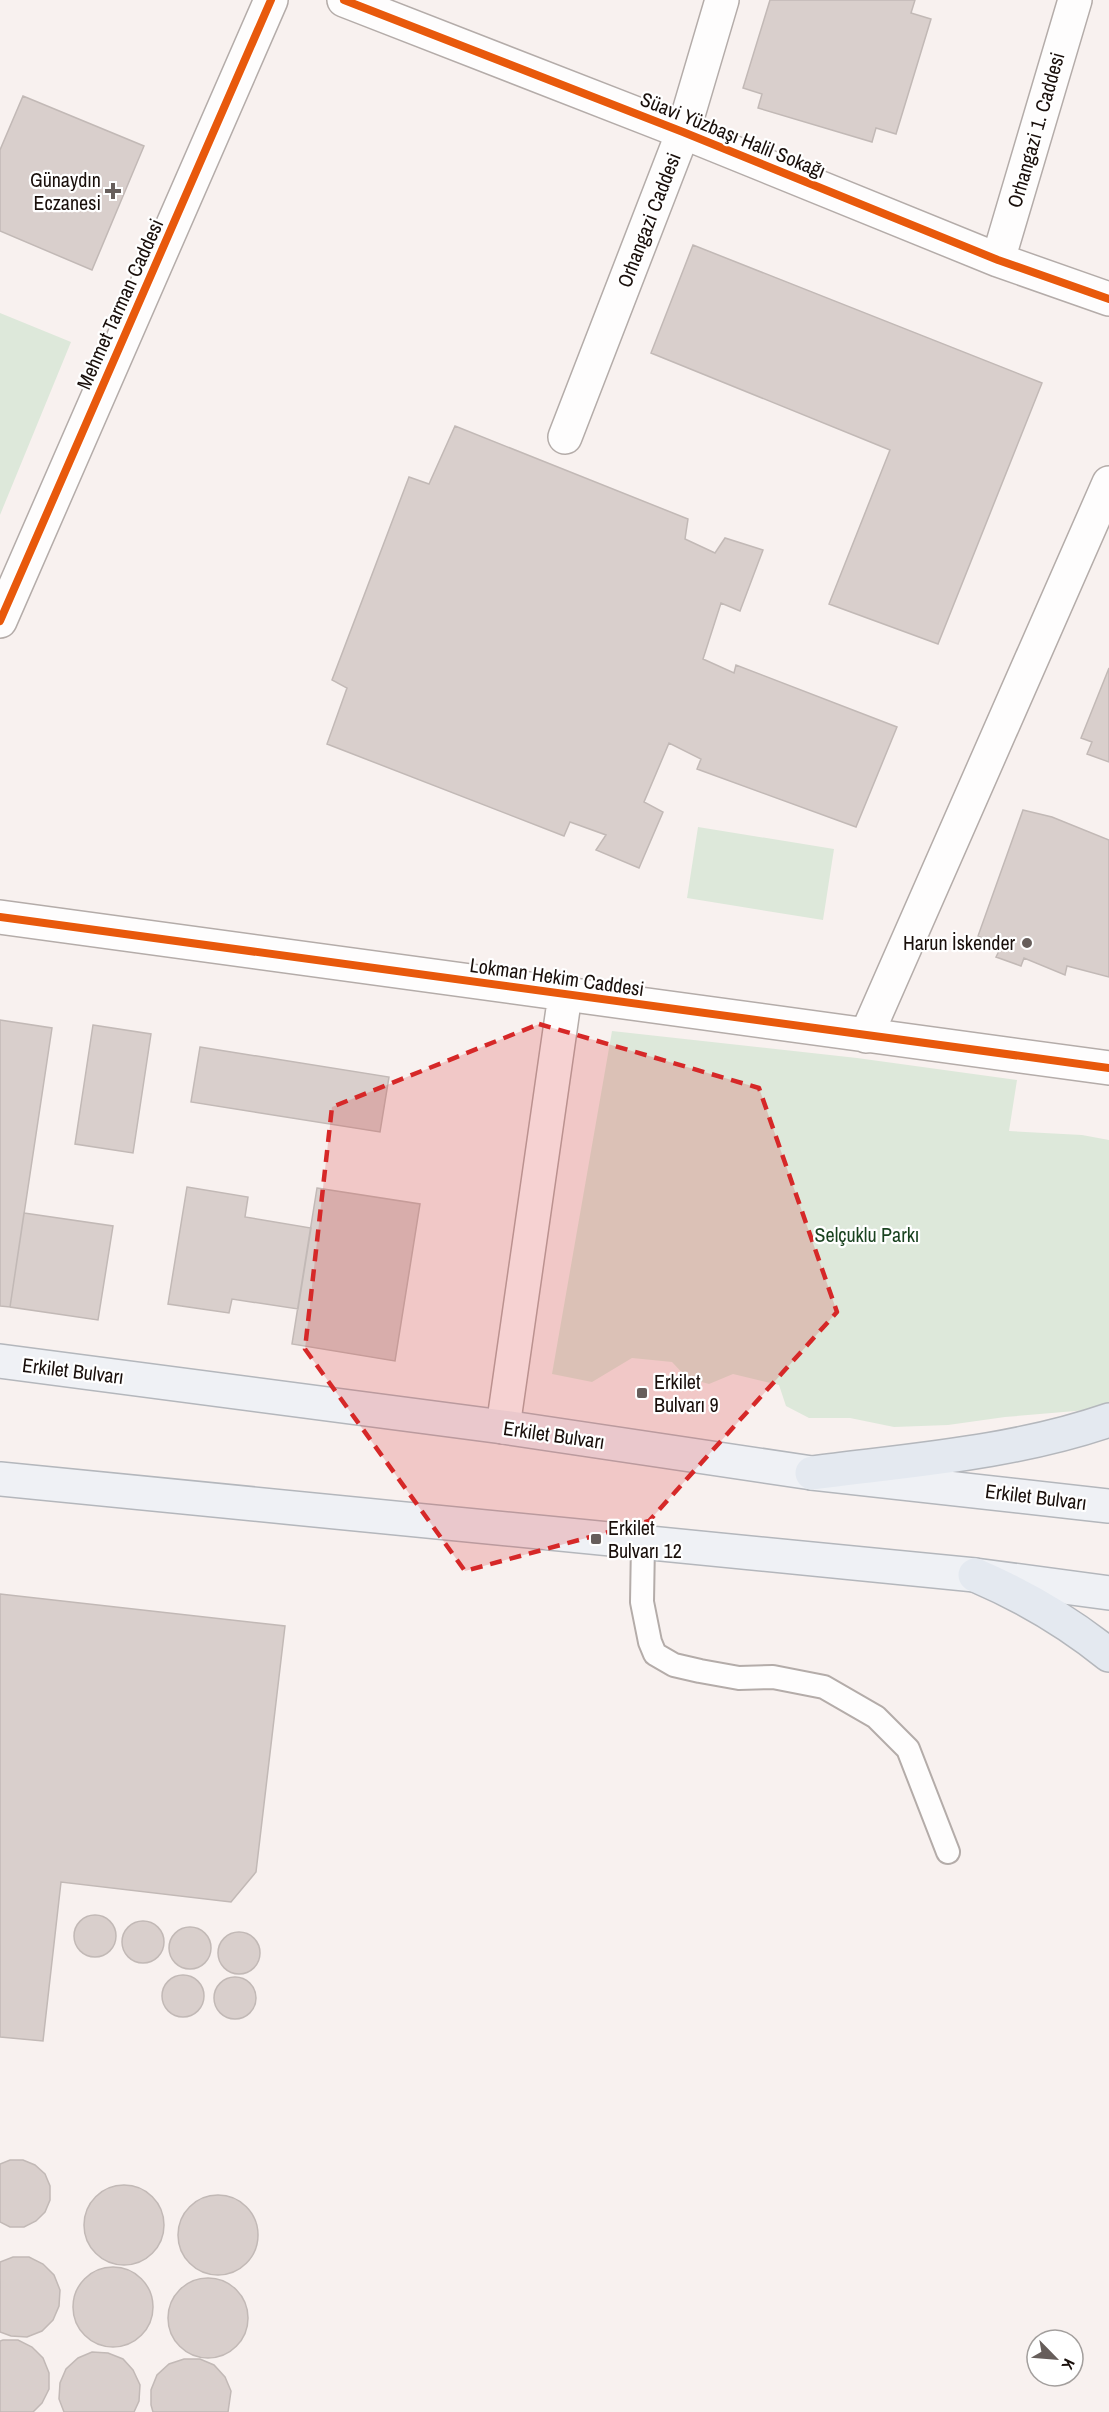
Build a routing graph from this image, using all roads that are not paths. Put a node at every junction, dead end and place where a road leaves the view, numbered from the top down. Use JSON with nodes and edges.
{"nodes":[{"id":1,"x":271,"y":0,"type":"edge"},
{"id":2,"x":344,"y":0,"type":"edge"},
{"id":3,"x":722,"y":0,"type":"edge"},
{"id":4,"x":1074,"y":0,"type":"edge"},
{"id":5,"x":683,"y":132,"type":"junction"},
{"id":6,"x":998,"y":260,"type":"junction"},
{"id":7,"x":1109,"y":299,"type":"edge"},
{"id":8,"x":565,"y":436,"type":"dead end"},
{"id":9,"x":1109,"y":483,"type":"edge"},
{"id":10,"x":0,"y":621,"type":"edge"},
{"id":11,"x":0,"y":917,"type":"edge"},
{"id":12,"x":565,"y":995,"type":"junction"},
{"id":13,"x":866,"y":1036,"type":"junction"},
{"id":14,"x":1109,"y":1068,"type":"edge"},
{"id":15,"x":0,"y":1361,"type":"edge"},
{"id":16,"x":1109,"y":1420,"type":"edge"},
{"id":17,"x":503,"y":1427,"type":"junction"},
{"id":18,"x":812,"y":1473,"type":"junction"},
{"id":19,"x":0,"y":1479,"type":"edge"},
{"id":20,"x":1109,"y":1506,"type":"edge"},
{"id":21,"x":643,"y":1544,"type":"junction"},
{"id":22,"x":975,"y":1575,"type":"junction"},
{"id":23,"x":1109,"y":1593,"type":"edge"},
{"id":24,"x":1109,"y":1655,"type":"edge"},
{"id":25,"x":948,"y":1852,"type":"dead end"}],
"edges":[{"from":1,"to":10,"type":"street","name":"Mehmet Tarman Caddesi"},
{"from":2,"to":5,"type":"street","name":"Süavi Yüzbaşı Halil Sokağı"},
{"from":3,"to":5,"type":"street","name":"Orhangazi Caddesi"},
{"from":4,"to":6,"type":"street","name":"Orhangazi 1. Caddesi"},
{"from":5,"to":6,"type":"street","name":"Süavi Yüzbaşı Halil Sokağı"},
{"from":5,"to":8,"type":"street","name":"Orhangazi Caddesi"},
{"from":6,"to":7,"type":"street","name":"Süavi Yüzbaşı Halil Sokağı"},
{"from":9,"to":13,"type":"street"},
{"from":11,"to":12,"type":"street","name":"Lokman Hekim Caddesi"},
{"from":12,"to":13,"type":"street","name":"Lokman Hekim Caddesi"},
{"from":12,"to":17,"type":"street"},
{"from":13,"to":14,"type":"street","name":"Lokman Hekim Caddesi"},
{"from":15,"to":17,"type":"main road","name":"Erkilet Bulvarı"},
{"from":16,"to":18,"type":"highway"},
{"from":17,"to":18,"type":"main road","name":"Erkilet Bulvarı"},
{"from":18,"to":20,"type":"main road","name":"Erkilet Bulvarı"},
{"from":19,"to":21,"type":"main road"},
{"from":21,"to":22,"type":"main road"},
{"from":21,"to":25,"type":"lane"},
{"from":22,"to":23,"type":"main road"},
{"from":22,"to":24,"type":"highway"}]}
